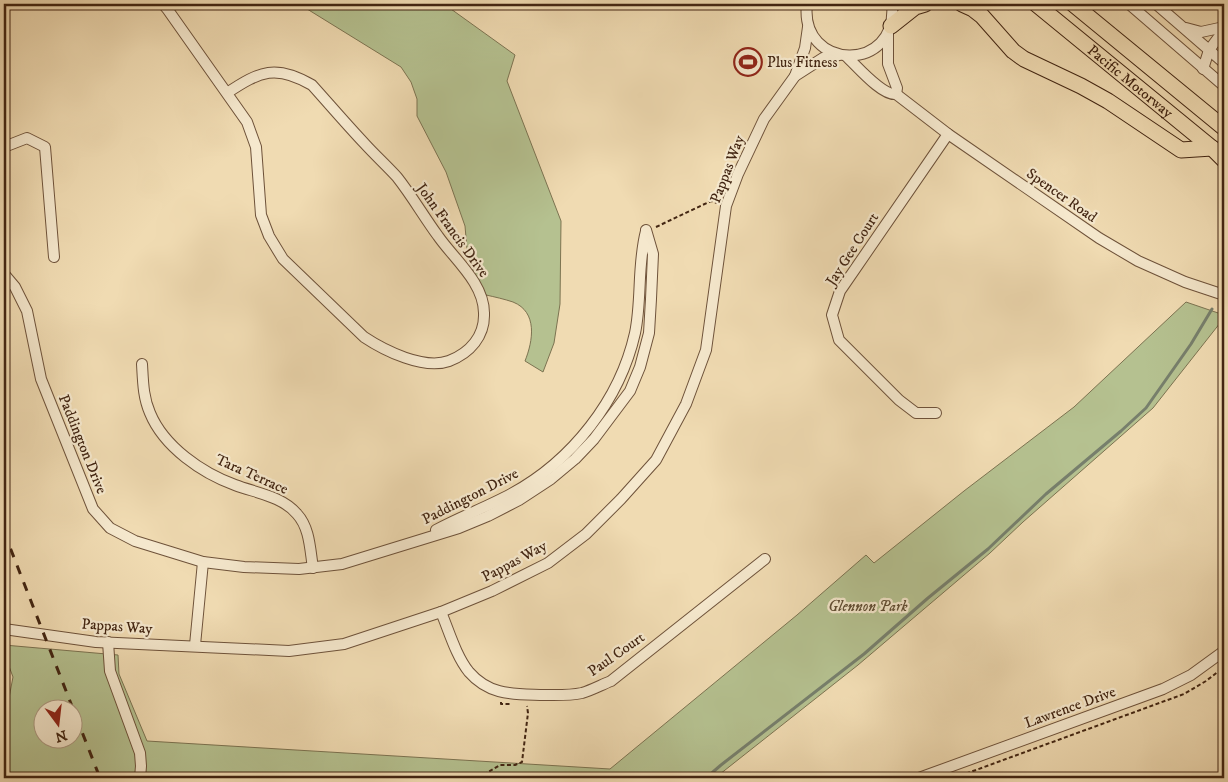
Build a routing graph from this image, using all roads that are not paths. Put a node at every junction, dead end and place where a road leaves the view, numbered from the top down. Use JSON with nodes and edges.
{"nodes":[{"id":1,"x":177,"y":4,"type":"edge"},
{"id":2,"x":798,"y":4,"type":"edge"},
{"id":3,"x":892,"y":4,"type":"edge"},
{"id":4,"x":925,"y":4,"type":"edge"},
{"id":5,"x":962,"y":4,"type":"edge"},
{"id":6,"x":1036,"y":4,"type":"edge"},
{"id":7,"x":1074,"y":4,"type":"edge"},
{"id":8,"x":1129,"y":4,"type":"edge"},
{"id":9,"x":1156,"y":4,"type":"edge"},
{"id":10,"x":166,"y":7,"type":"edge"},
{"id":11,"x":806,"y":9,"type":"edge"},
{"id":12,"x":808,"y":27,"type":"junction"},
{"id":13,"x":1183,"y":27,"type":"junction"},
{"id":14,"x":1224,"y":29,"type":"edge"},
{"id":15,"x":889,"y":30,"type":"junction"},
{"id":16,"x":1209,"y":50,"type":"junction"},
{"id":17,"x":843,"y":56,"type":"junction"},
{"id":18,"x":1223,"y":59,"type":"edge"},
{"id":19,"x":1203,"y":69,"type":"junction"},
{"id":20,"x":795,"y":76,"type":"junction"},
{"id":21,"x":1224,"y":86,"type":"edge"},
{"id":22,"x":227,"y":93,"type":"junction"},
{"id":23,"x":896,"y":94,"type":"junction"},
{"id":24,"x":1224,"y":128,"type":"edge"},
{"id":25,"x":948,"y":134,"type":"junction"},
{"id":26,"x":4,"y":148,"type":"edge"},
{"id":27,"x":1212,"y":148,"type":"junction"},
{"id":28,"x":1224,"y":160,"type":"edge"},
{"id":29,"x":54,"y":257,"type":"dead end"},
{"id":30,"x":4,"y":274,"type":"edge"},
{"id":31,"x":1224,"y":295,"type":"edge"},
{"id":32,"x":142,"y":364,"type":"dead end"},
{"id":33,"x":936,"y":413,"type":"dead end"},
{"id":34,"x":419,"y":540,"type":"junction"},
{"id":35,"x":765,"y":559,"type":"dead end"},
{"id":36,"x":202,"y":562,"type":"junction"},
{"id":37,"x":313,"y":568,"type":"junction"},
{"id":38,"x":441,"y":612,"type":"junction"},
{"id":39,"x":4,"y":629,"type":"edge"},
{"id":40,"x":108,"y":642,"type":"junction"},
{"id":41,"x":195,"y":645,"type":"junction"},
{"id":42,"x":1224,"y":651,"type":"edge"},
{"id":43,"x":140,"y":778,"type":"edge"},
{"id":44,"x":919,"y":778,"type":"edge"}],
"edges":[{"from":1,"to":10,"type":"street"},
{"from":2,"to":11,"type":"street"},
{"from":3,"to":15,"type":"street"},
{"from":4,"to":15,"type":"highway"},
{"from":5,"to":27,"type":"highway"},
{"from":6,"to":27,"type":"highway","name":"Pacific Motorway"},
{"from":7,"to":24,"type":"highway","name":"Pacific Motorway"},
{"from":8,"to":19,"type":"street"},
{"from":9,"to":13,"type":"street"},
{"from":10,"to":22,"type":"street","name":"John Francis Drive"},
{"from":11,"to":12,"type":"street"},
{"from":12,"to":17,"type":"street","name":"Spencer Road"},
{"from":12,"to":20,"type":"street","name":"Pappas Way"},
{"from":13,"to":14,"type":"street"},
{"from":13,"to":16,"type":"street"},
{"from":14,"to":16,"type":"street"},
{"from":15,"to":17,"type":"street","name":"Pappas Way"},
{"from":15,"to":23,"type":"street"},
{"from":16,"to":18,"type":"street"},
{"from":16,"to":19,"type":"street"},
{"from":17,"to":20,"type":"street","name":"Pappas Way"},
{"from":17,"to":23,"type":"street","name":"Spencer Road"},
{"from":18,"to":19,"type":"street"},
{"from":19,"to":21,"type":"street"},
{"from":20,"to":38,"type":"street","name":"Pappas Way"},
{"from":22,"to":22,"type":"street","name":"John Francis Drive"},
{"from":23,"to":25,"type":"street","name":"Spencer Road"},
{"from":25,"to":31,"type":"street","name":"Spencer Road"},
{"from":25,"to":33,"type":"street","name":"Jay Gee Court"},
{"from":26,"to":29,"type":"street"},
{"from":27,"to":28,"type":"highway","name":"Pacific Motorway"},
{"from":30,"to":36,"type":"street","name":"Paddington Drive"},
{"from":32,"to":37,"type":"street","name":"Tara Terrace"},
{"from":34,"to":34,"type":"street","name":"Paddington Drive"},
{"from":34,"to":37,"type":"street","name":"Paddington Drive"},
{"from":35,"to":38,"type":"street","name":"Paul Court"},
{"from":36,"to":37,"type":"street","name":"Paddington Drive"},
{"from":36,"to":41,"type":"street"},
{"from":38,"to":41,"type":"street","name":"Pappas Way"},
{"from":39,"to":40,"type":"street","name":"Pappas Way"},
{"from":40,"to":41,"type":"street","name":"Pappas Way"},
{"from":40,"to":43,"type":"street"},
{"from":42,"to":44,"type":"street","name":"Lawrence Drive"}]}
